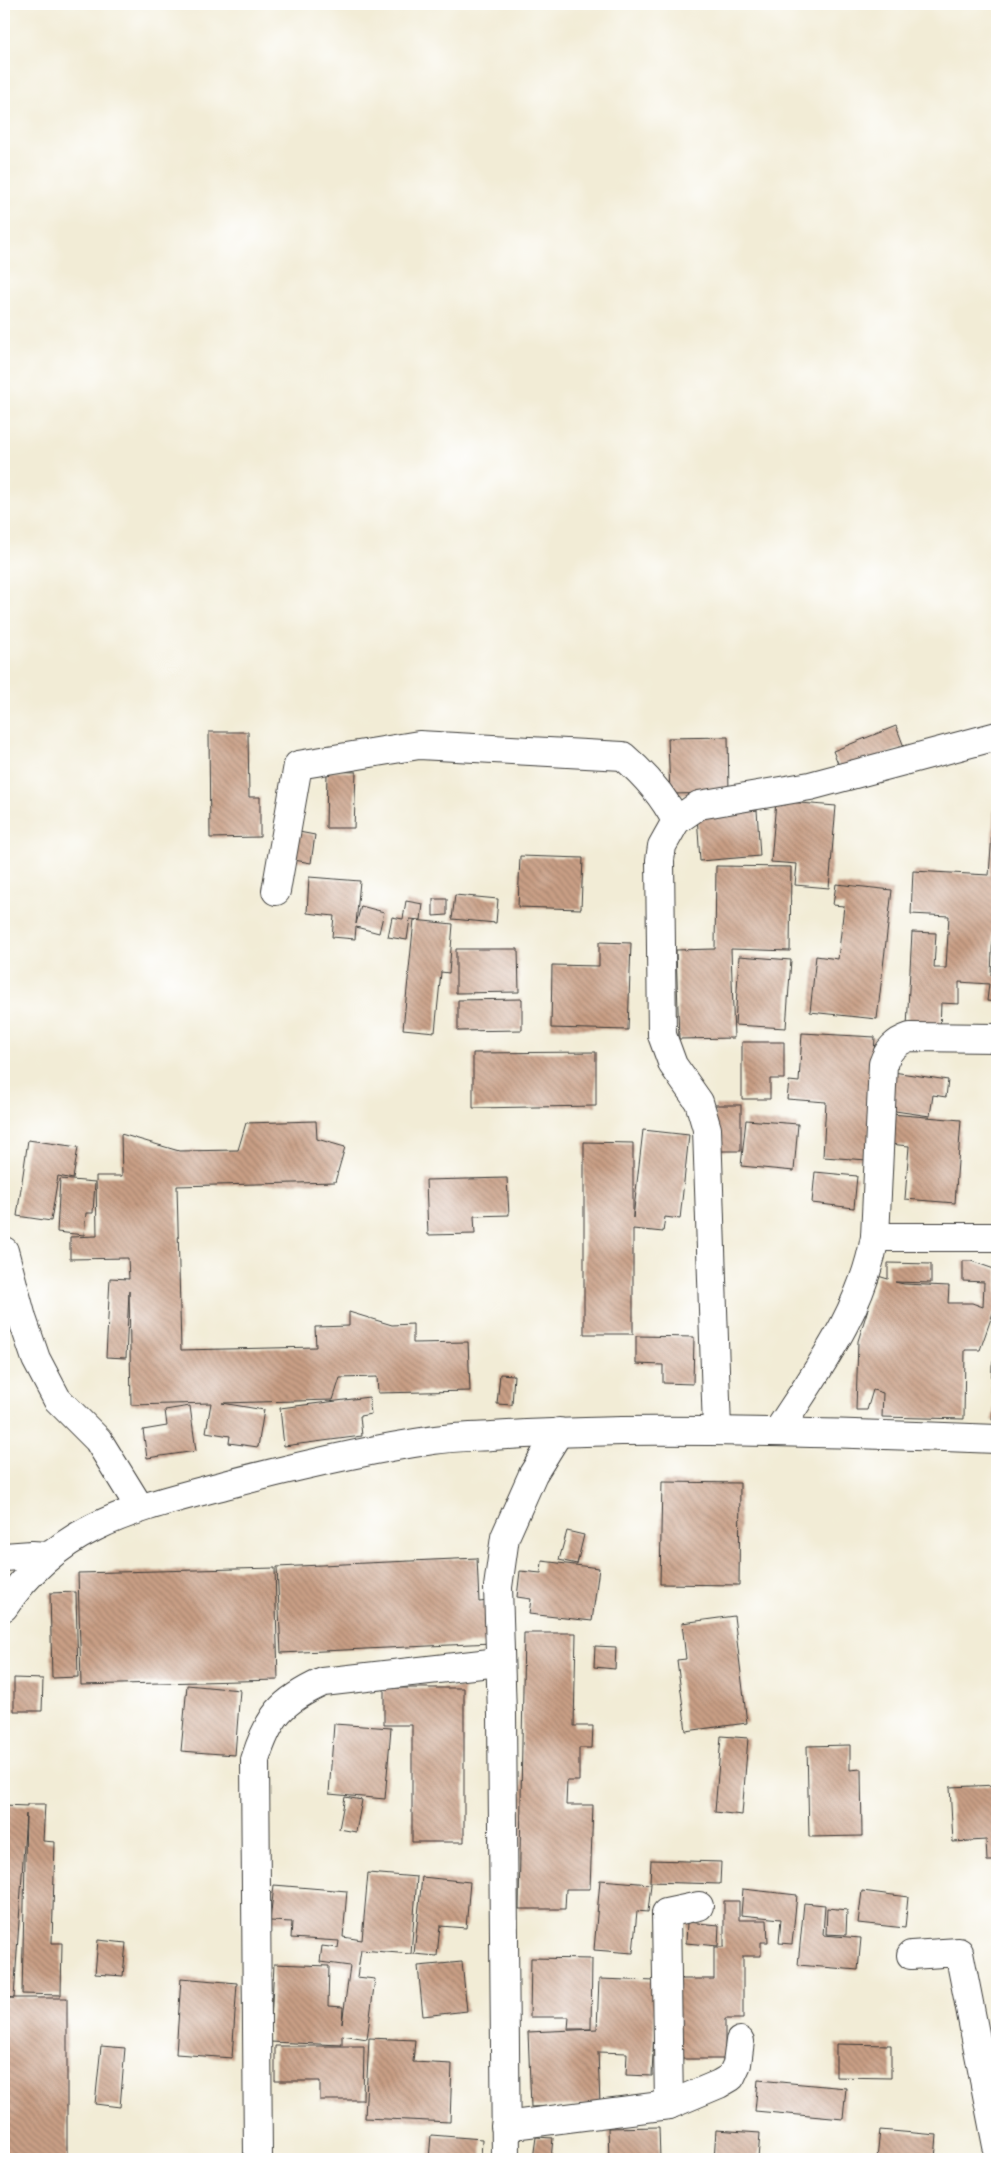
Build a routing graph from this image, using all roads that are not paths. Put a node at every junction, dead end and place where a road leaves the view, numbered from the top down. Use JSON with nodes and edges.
{"nodes":[{"id":1,"x":997,"y":736,"type":"edge"},
{"id":2,"x":676,"y":821,"type":"junction"},
{"id":3,"x":276,"y":891,"type":"dead end"},
{"id":4,"x":997,"y":1038,"type":"edge"},
{"id":5,"x":875,"y":1237,"type":"junction"},
{"id":6,"x":997,"y":1237,"type":"edge"},
{"id":7,"x":4,"y":1251,"type":"edge"},
{"id":8,"x":717,"y":1430,"type":"junction"},
{"id":9,"x":778,"y":1431,"type":"junction"},
{"id":10,"x":559,"y":1432,"type":"junction"},
{"id":11,"x":997,"y":1439,"type":"edge"},
{"id":12,"x":140,"y":1508,"type":"junction"},
{"id":13,"x":48,"y":1556,"type":"junction"},
{"id":14,"x":4,"y":1557,"type":"edge"},
{"id":15,"x":4,"y":1607,"type":"edge"},
{"id":16,"x":499,"y":1662,"type":"junction"},
{"id":17,"x":699,"y":1906,"type":"dead end"},
{"id":18,"x":911,"y":1955,"type":"dead end"},
{"id":19,"x":740,"y":2041,"type":"dead end"},
{"id":20,"x":669,"y":2105,"type":"junction"},
{"id":21,"x":505,"y":2126,"type":"junction"},
{"id":22,"x":997,"y":2146,"type":"edge"},
{"id":23,"x":258,"y":2159,"type":"edge"},
{"id":24,"x":506,"y":2159,"type":"edge"}],
"edges":[{"from":1,"to":2,"type":"street"},
{"from":2,"to":3,"type":"street"},
{"from":2,"to":8,"type":"street"},
{"from":4,"to":5,"type":"street"},
{"from":5,"to":6,"type":"street"},
{"from":5,"to":9,"type":"street"},
{"from":7,"to":12,"type":"street"},
{"from":8,"to":9,"type":"street"},
{"from":8,"to":10,"type":"street"},
{"from":9,"to":11,"type":"street"},
{"from":10,"to":12,"type":"street"},
{"from":10,"to":16,"type":"street"},
{"from":12,"to":13,"type":"street"},
{"from":13,"to":14,"type":"street"},
{"from":13,"to":15,"type":"street"},
{"from":16,"to":21,"type":"street"},
{"from":16,"to":23,"type":"street"},
{"from":17,"to":20,"type":"street"},
{"from":18,"to":22,"type":"street"},
{"from":19,"to":20,"type":"street"},
{"from":20,"to":21,"type":"street"},
{"from":21,"to":24,"type":"street"}]}
